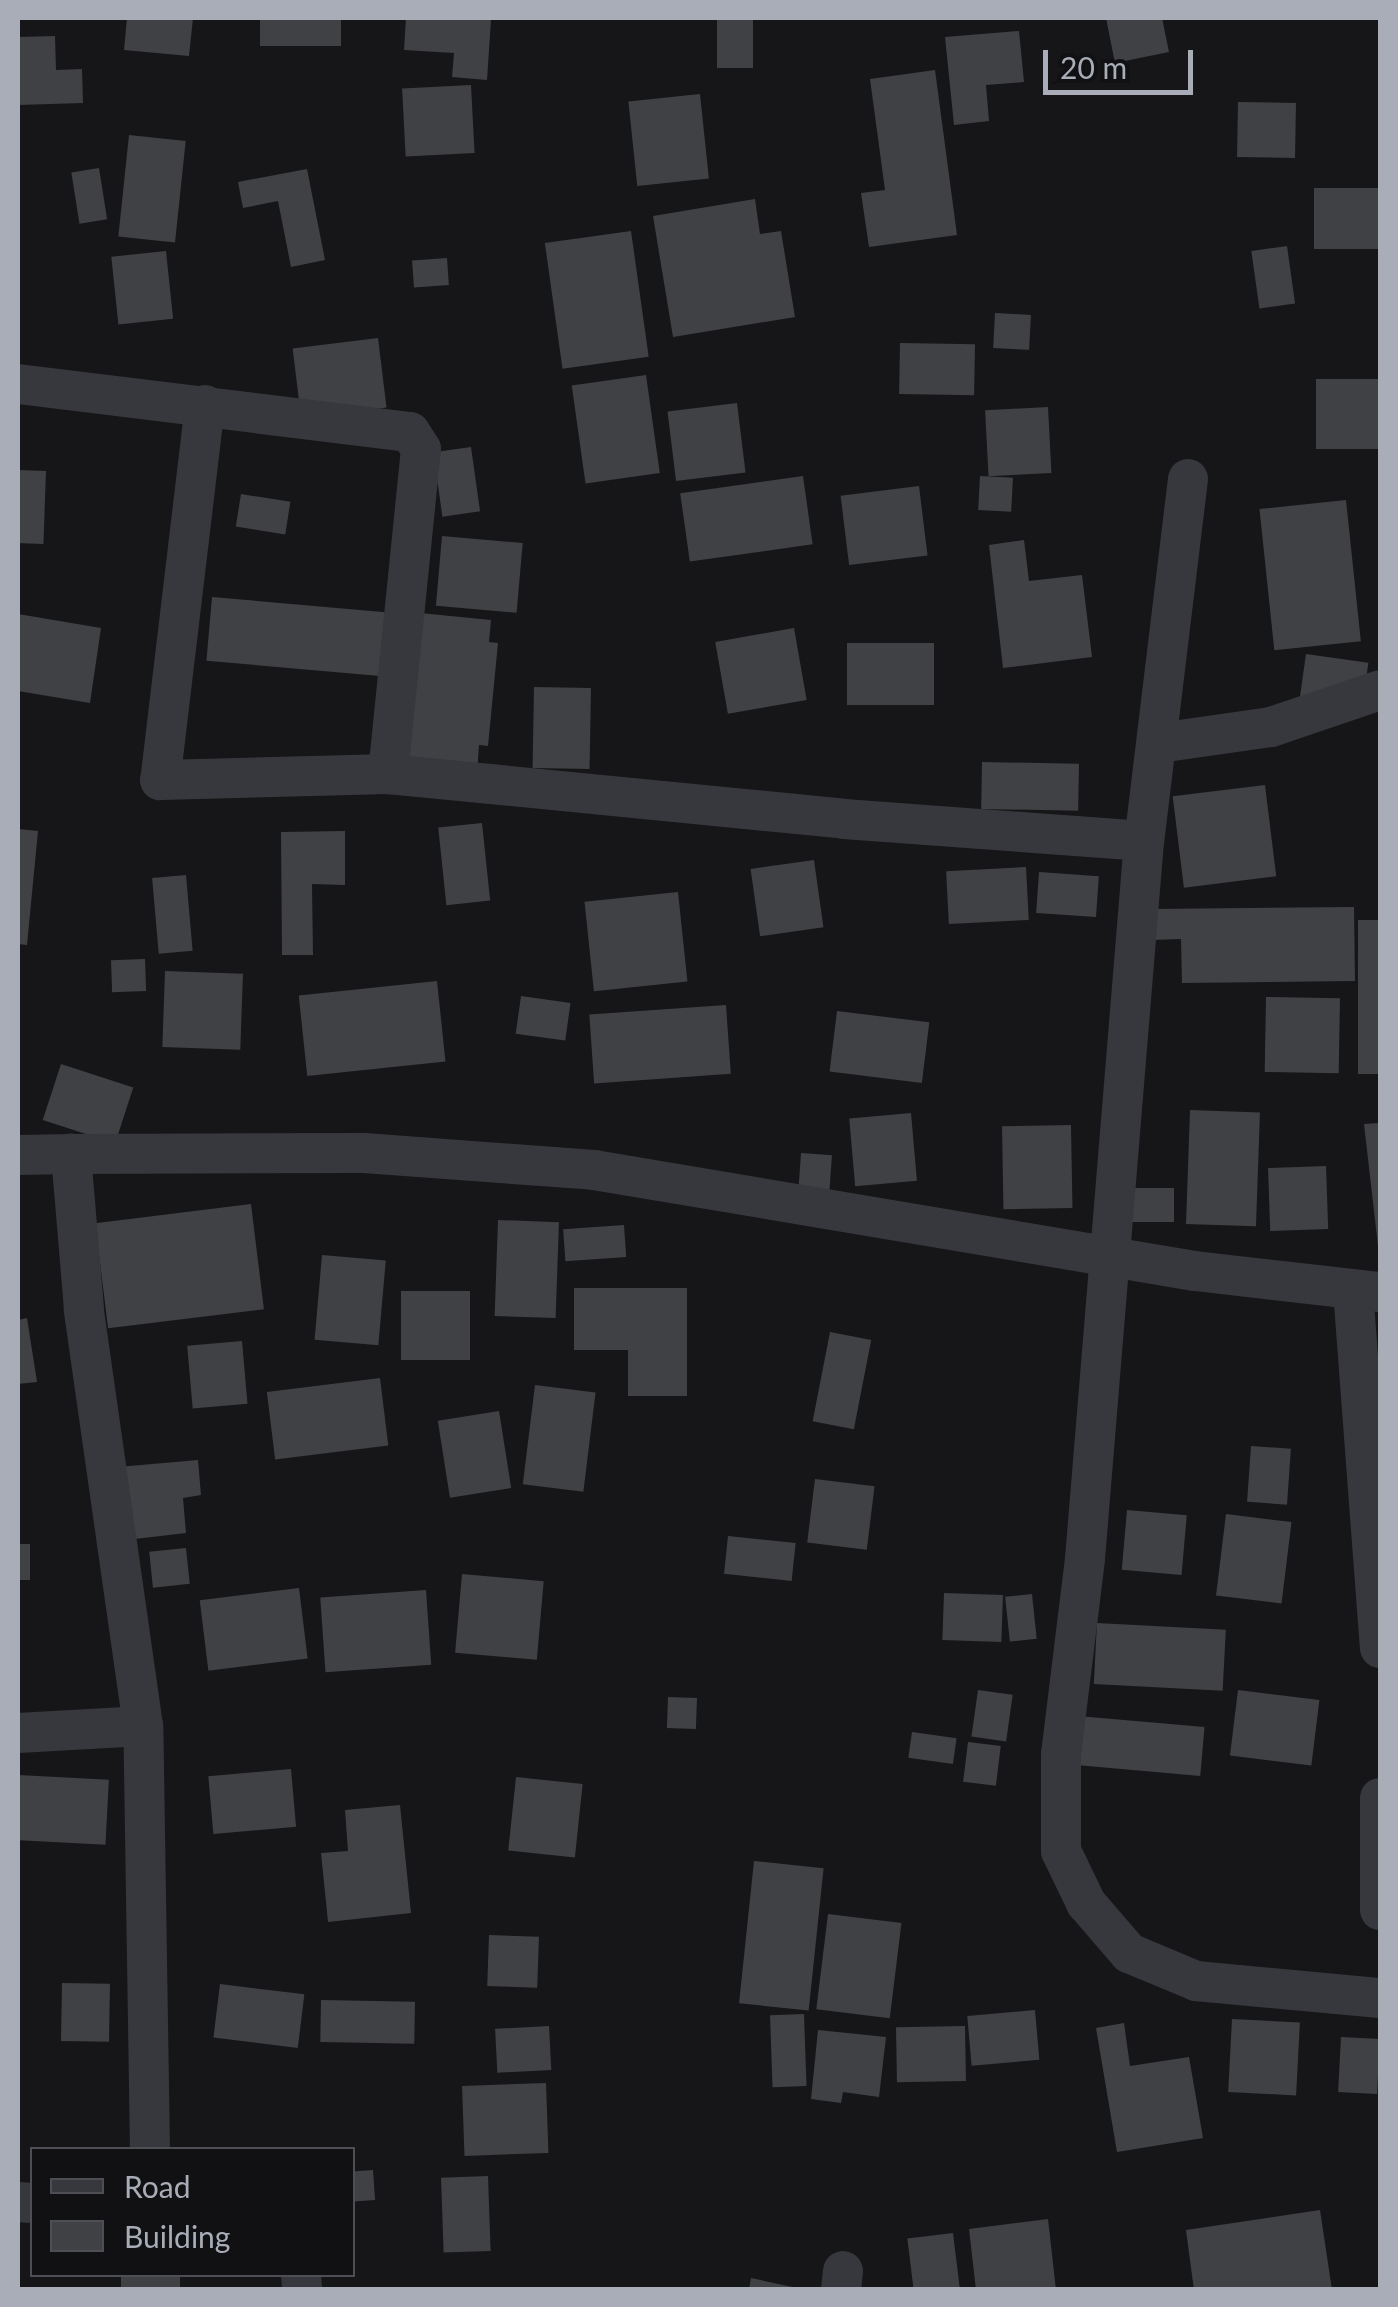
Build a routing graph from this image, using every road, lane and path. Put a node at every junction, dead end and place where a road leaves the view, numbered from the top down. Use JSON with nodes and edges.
{"nodes":[{"id":1,"x":18,"y":384,"type":"edge"},
{"id":2,"x":204,"y":406,"type":"junction"},
{"id":3,"x":1188,"y":478,"type":"dead end"},
{"id":4,"x":1380,"y":690,"type":"edge"},
{"id":5,"x":1159,"y":743,"type":"junction"},
{"id":6,"x":388,"y":774,"type":"junction"},
{"id":7,"x":1144,"y":841,"type":"junction"},
{"id":8,"x":71,"y":1154,"type":"junction"},
{"id":9,"x":18,"y":1155,"type":"edge"},
{"id":10,"x":1112,"y":1258,"type":"junction"},
{"id":11,"x":1367,"y":1291,"type":"edge"},
{"id":12,"x":1380,"y":1648,"type":"edge"},
{"id":13,"x":143,"y":1726,"type":"junction"},
{"id":14,"x":18,"y":1733,"type":"edge"},
{"id":15,"x":1380,"y":1798,"type":"edge"},
{"id":16,"x":1380,"y":1910,"type":"edge"},
{"id":17,"x":1380,"y":1998,"type":"edge"},
{"id":18,"x":150,"y":2147,"type":"edge"}],
"edges":[{"from":1,"to":2,"type":"street"},
{"from":2,"to":6,"type":"street"},
{"from":2,"to":6,"type":"street"},
{"from":3,"to":5,"type":"street"},
{"from":4,"to":5,"type":"street"},
{"from":5,"to":7,"type":"street"},
{"from":6,"to":7,"type":"street"},
{"from":7,"to":10,"type":"street"},
{"from":8,"to":9,"type":"street"},
{"from":8,"to":10,"type":"street"},
{"from":8,"to":13,"type":"street"},
{"from":10,"to":11,"type":"street"},
{"from":10,"to":17,"type":"street"},
{"from":11,"to":12,"type":"street"},
{"from":13,"to":14,"type":"street"},
{"from":13,"to":18,"type":"street"},
{"from":15,"to":16,"type":"street"}]}
